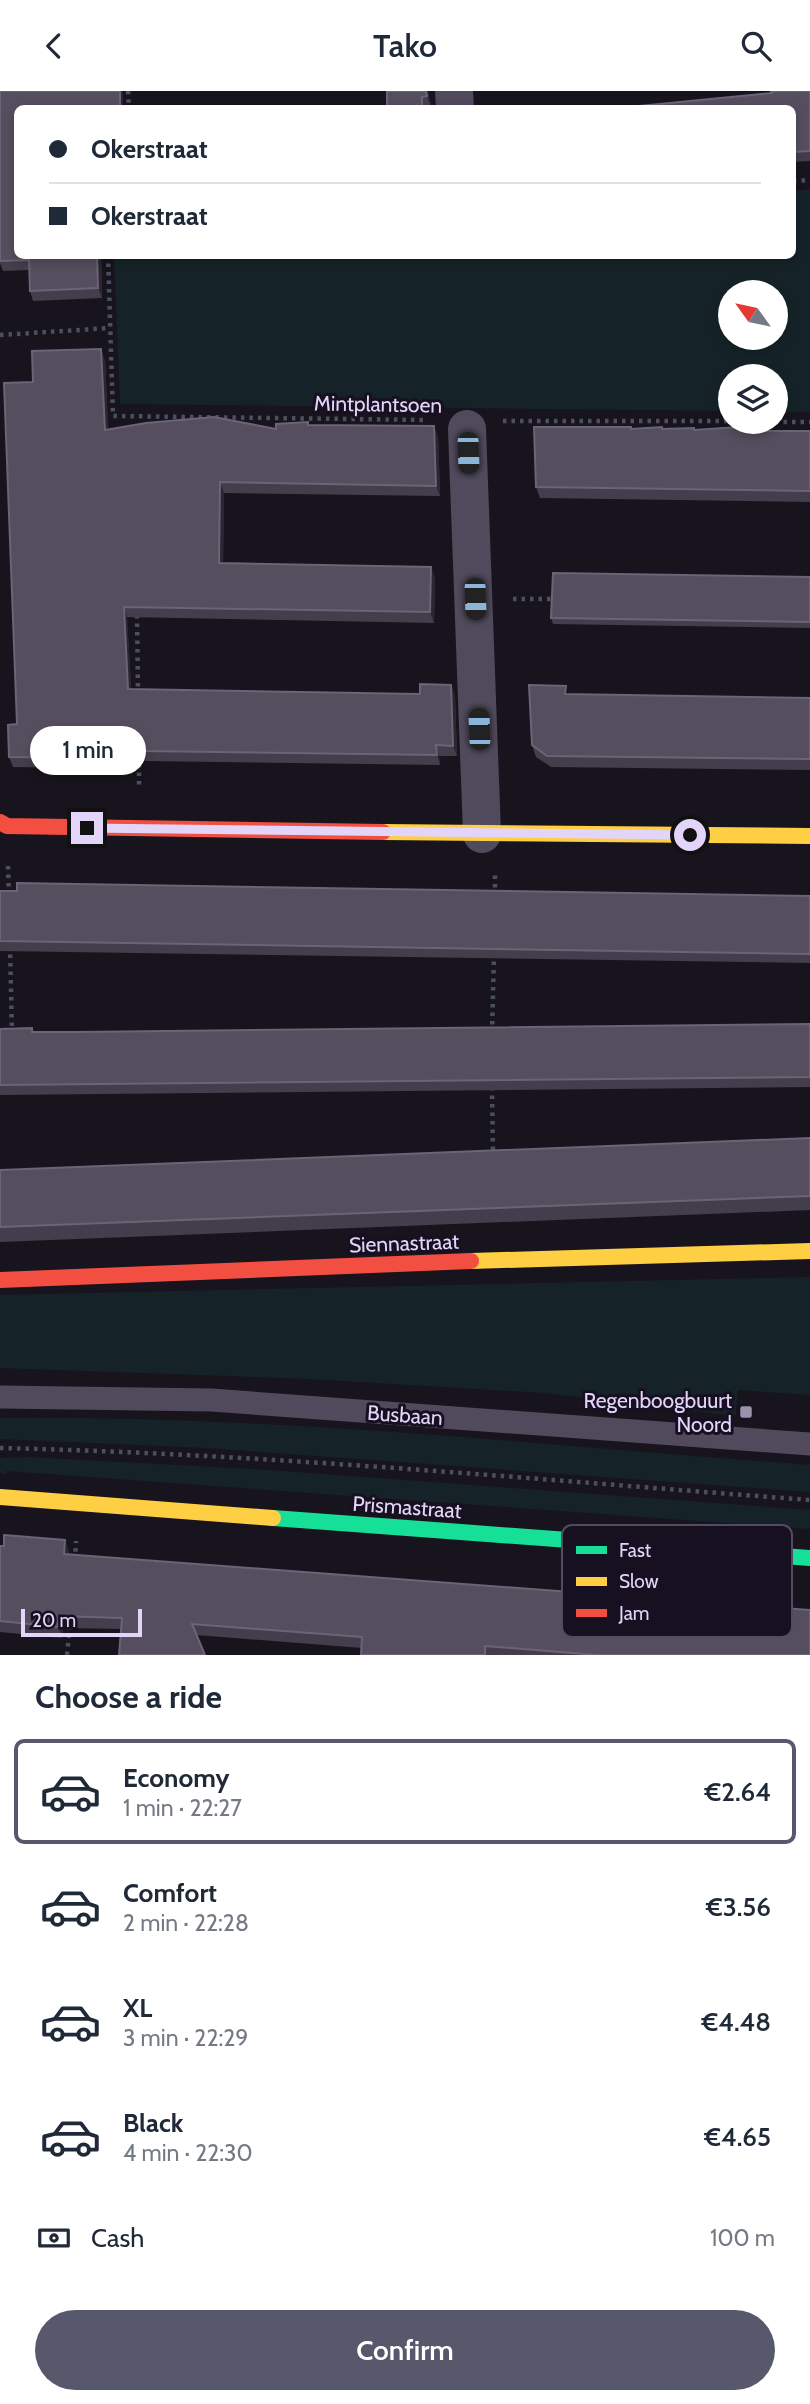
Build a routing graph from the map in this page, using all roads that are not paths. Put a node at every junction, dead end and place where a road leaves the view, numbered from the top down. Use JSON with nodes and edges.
{"nodes":[{"id":1,"x":467,"y":423,"type":"road end"},
{"id":2,"x":3,"y":824,"type":"edge"},
{"id":3,"x":489,"y":834,"type":"junction"},
{"id":4,"x":810,"y":836,"type":"edge"},
{"id":5,"x":810,"y":1251,"type":"edge"},
{"id":6,"x":0,"y":1280,"type":"edge"},
{"id":7,"x":0,"y":1397,"type":"edge"},
{"id":8,"x":810,"y":1444,"type":"edge"},
{"id":9,"x":0,"y":1497,"type":"edge"},
{"id":10,"x":562,"y":1539,"type":"edge"},
{"id":11,"x":792,"y":1556,"type":"edge"},
{"id":12,"x":810,"y":1557,"type":"edge"}],
"edges":[{"from":1,"to":3,"type":"street"},
{"from":2,"to":3,"type":"street"},
{"from":3,"to":4,"type":"street"},
{"from":5,"to":6,"type":"street","name":"Siennastraat"},
{"from":7,"to":8,"type":"lane","name":"Busbaan"},
{"from":9,"to":10,"type":"street","name":"Prismastraat"},
{"from":11,"to":12,"type":"street","name":"Prismastraat"}]}
